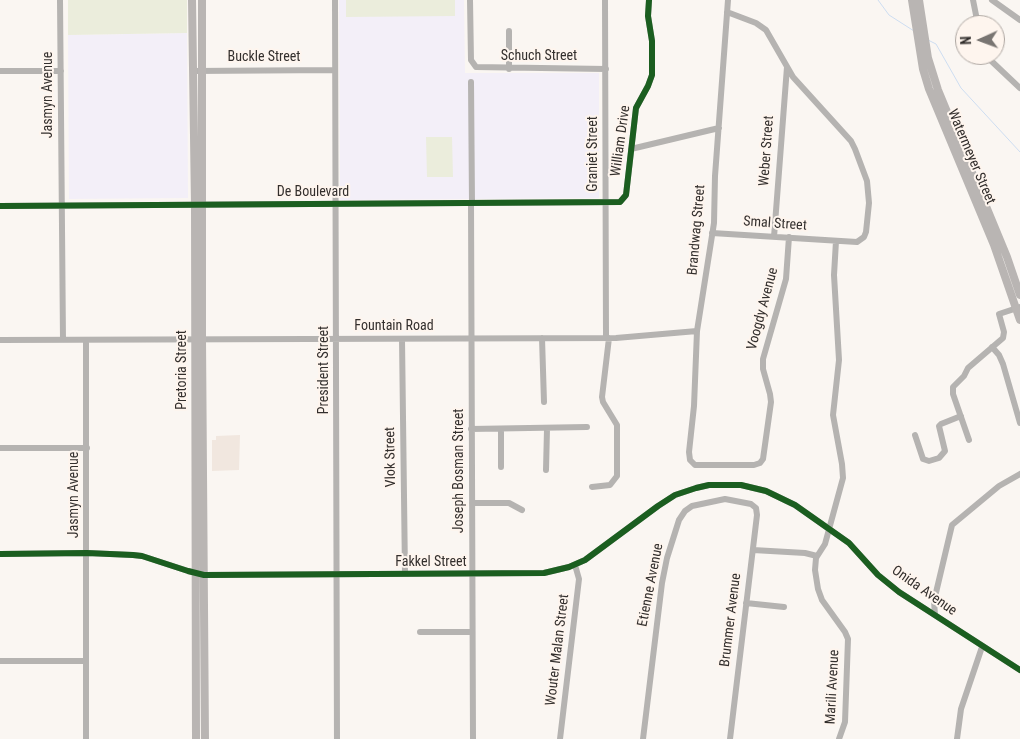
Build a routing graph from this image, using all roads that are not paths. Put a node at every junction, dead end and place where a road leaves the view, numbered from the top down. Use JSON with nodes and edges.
{"nodes":[{"id":1,"x":60,"y":0,"type":"edge"},
{"id":2,"x":192,"y":0,"type":"edge"},
{"id":3,"x":198,"y":0,"type":"edge"},
{"id":4,"x":202,"y":0,"type":"edge"},
{"id":5,"x":335,"y":0,"type":"edge"},
{"id":6,"x":470,"y":0,"type":"edge"},
{"id":7,"x":605,"y":0,"type":"edge"},
{"id":8,"x":649,"y":0,"type":"edge"},
{"id":9,"x":728,"y":0,"type":"edge"},
{"id":10,"x":912,"y":0,"type":"edge"},
{"id":11,"x":919,"y":0,"type":"edge"},
{"id":12,"x":974,"y":0,"type":"edge"},
{"id":13,"x":992,"y":0,"type":"edge"},
{"id":14,"x":727,"y":12,"type":"junction"},
{"id":15,"x":976,"y":15,"type":"edge"},
{"id":16,"x":1020,"y":20,"type":"edge"},
{"id":17,"x":509,"y":31,"type":"dead end"},
{"id":18,"x":192,"y":53,"type":"junction"},
{"id":19,"x":996,"y":65,"type":"edge"},
{"id":20,"x":787,"y":66,"type":"junction"},
{"id":21,"x":509,"y":68,"type":"junction"},
{"id":22,"x":606,"y":69,"type":"junction"},
{"id":23,"x":202,"y":70,"type":"junction"},
{"id":24,"x":335,"y":70,"type":"junction"},
{"id":25,"x":0,"y":71,"type":"edge"},
{"id":26,"x":61,"y":71,"type":"junction"},
{"id":27,"x":192,"y":71,"type":"junction"},
{"id":28,"x":471,"y":82,"type":"dead end"},
{"id":29,"x":1020,"y":88,"type":"edge"},
{"id":30,"x":719,"y":128,"type":"junction"},
{"id":31,"x":631,"y":148,"type":"junction"},
{"id":32,"x":624,"y":200,"type":"joint"},
{"id":33,"x":606,"y":203,"type":"junction"},
{"id":34,"x":336,"y":204,"type":"junction"},
{"id":35,"x":472,"y":204,"type":"junction"},
{"id":36,"x":199,"y":205,"type":"junction"},
{"id":37,"x":0,"y":206,"type":"edge"},
{"id":38,"x":62,"y":206,"type":"junction"},
{"id":39,"x":712,"y":233,"type":"junction"},
{"id":40,"x":774,"y":236,"type":"junction"},
{"id":41,"x":789,"y":237,"type":"junction"},
{"id":42,"x":836,"y":241,"type":"junction"},
{"id":43,"x":1020,"y":295,"type":"edge"},
{"id":44,"x":1018,"y":308,"type":"edge"},
{"id":45,"x":1020,"y":320,"type":"edge"},
{"id":46,"x":697,"y":331,"type":"junction"},
{"id":47,"x":471,"y":338,"type":"junction"},
{"id":48,"x":542,"y":338,"type":"junction"},
{"id":49,"x":607,"y":338,"type":"junction"},
{"id":50,"x":336,"y":339,"type":"junction"},
{"id":51,"x":402,"y":339,"type":"junction"},
{"id":52,"x":0,"y":340,"type":"edge"},
{"id":53,"x":63,"y":340,"type":"junction"},
{"id":54,"x":198,"y":340,"type":"junction"},
{"id":55,"x":86,"y":341,"type":"junction"},
{"id":56,"x":992,"y":347,"type":"junction"},
{"id":57,"x":544,"y":402,"type":"dead end"},
{"id":58,"x":961,"y":416,"type":"junction"},
{"id":59,"x":1020,"y":422,"type":"edge"},
{"id":60,"x":587,"y":427,"type":"dead end"},
{"id":61,"x":471,"y":429,"type":"junction"},
{"id":62,"x":501,"y":429,"type":"junction"},
{"id":63,"x":547,"y":429,"type":"junction"},
{"id":64,"x":915,"y":435,"type":"dead end"},
{"id":65,"x":969,"y":440,"type":"dead end"},
{"id":66,"x":0,"y":448,"type":"edge"},
{"id":67,"x":87,"y":448,"type":"junction"},
{"id":68,"x":691,"y":462,"type":"joint"},
{"id":69,"x":501,"y":468,"type":"dead end"},
{"id":70,"x":546,"y":470,"type":"dead end"},
{"id":71,"x":1020,"y":474,"type":"edge"},
{"id":72,"x":592,"y":487,"type":"dead end"},
{"id":73,"x":472,"y":503,"type":"junction"},
{"id":74,"x":754,"y":506,"type":"joint"},
{"id":75,"x":522,"y":510,"type":"dead end"},
{"id":76,"x":829,"y":528,"type":"junction"},
{"id":77,"x":753,"y":550,"type":"junction"},
{"id":78,"x":87,"y":553,"type":"junction"},
{"id":79,"x":0,"y":554,"type":"edge"},
{"id":80,"x":817,"y":556,"type":"junction"},
{"id":81,"x":575,"y":564,"type":"junction"},
{"id":82,"x":195,"y":573,"type":"junction"},
{"id":83,"x":405,"y":574,"type":"junction"},
{"id":84,"x":472,"y":574,"type":"junction"},
{"id":85,"x":204,"y":575,"type":"junction"},
{"id":86,"x":336,"y":575,"type":"junction"},
{"id":87,"x":878,"y":575,"type":"junction"},
{"id":88,"x":934,"y":601,"type":"junction"},
{"id":89,"x":746,"y":603,"type":"junction"},
{"id":90,"x":784,"y":606,"type":"dead end"},
{"id":91,"x":923,"y":608,"type":"junction"},
{"id":92,"x":935,"y":615,"type":"junction"},
{"id":93,"x":955,"y":630,"type":"junction"},
{"id":94,"x":420,"y":632,"type":"dead end"},
{"id":95,"x":472,"y":632,"type":"junction"},
{"id":96,"x":982,"y":647,"type":"junction"},
{"id":97,"x":0,"y":661,"type":"edge"},
{"id":98,"x":85,"y":661,"type":"junction"},
{"id":99,"x":1020,"y":670,"type":"edge"},
{"id":100,"x":195,"y":737,"type":"edge"},
{"id":101,"x":86,"y":739,"type":"edge"},
{"id":102,"x":205,"y":739,"type":"edge"},
{"id":103,"x":337,"y":739,"type":"edge"},
{"id":104,"x":473,"y":739,"type":"edge"},
{"id":105,"x":560,"y":739,"type":"edge"},
{"id":106,"x":643,"y":739,"type":"edge"},
{"id":107,"x":730,"y":739,"type":"edge"},
{"id":108,"x":840,"y":739,"type":"edge"},
{"id":109,"x":957,"y":739,"type":"edge"}],
"edges":[{"from":1,"to":26,"type":"street","name":"Jasmyn Avenue"},
{"from":2,"to":18,"type":"main road","name":"Pretoria Street"},
{"from":3,"to":18,"type":"main road"},
{"from":4,"to":23,"type":"main road","name":"Pretoria Street"},
{"from":5,"to":24,"type":"street","name":"President Street"},
{"from":6,"to":21,"type":"street","name":"Schuch Street"},
{"from":7,"to":22,"type":"street","name":"Graniet Street"},
{"from":8,"to":31,"type":"street","name":"William Drive"},
{"from":9,"to":14,"type":"street","name":"Brandwag Street"},
{"from":10,"to":44,"type":"main road","name":"Watermeyer Street"},
{"from":11,"to":43,"type":"main road","name":"Watermeyer Street"},
{"from":12,"to":15,"type":"street"},
{"from":13,"to":16,"type":"street"},
{"from":14,"to":20,"type":"street","name":"Smal Street"},
{"from":14,"to":30,"type":"street","name":"Brandwag Street"},
{"from":17,"to":21,"type":"street"},
{"from":18,"to":27,"type":"main road","name":"Pretoria Street"},
{"from":19,"to":29,"type":"street"},
{"from":20,"to":40,"type":"street","name":"Weber Street"},
{"from":20,"to":42,"type":"street","name":"Smal Street"},
{"from":21,"to":22,"type":"street","name":"Schuch Street"},
{"from":22,"to":33,"type":"street","name":"Graniet Street"},
{"from":23,"to":24,"type":"street","name":"Buckle Street"},
{"from":23,"to":27,"type":"street","name":"Buckle Street"},
{"from":23,"to":36,"type":"main road","name":"Pretoria Street"},
{"from":24,"to":34,"type":"street","name":"President Street"},
{"from":25,"to":26,"type":"street"},
{"from":26,"to":38,"type":"street","name":"Jasmyn Avenue"},
{"from":27,"to":36,"type":"main road","name":"Pretoria Street"},
{"from":28,"to":35,"type":"street","name":"Joseph Bosman Street"},
{"from":30,"to":31,"type":"street"},
{"from":30,"to":39,"type":"street","name":"Brandwag Street"},
{"from":31,"to":32,"type":"street","name":"William Drive"},
{"from":32,"to":33,"type":"street","name":"De Boulevard"},
{"from":33,"to":35,"type":"street","name":"De Boulevard"},
{"from":33,"to":49,"type":"street","name":"Graniet Street"},
{"from":34,"to":35,"type":"street","name":"De Boulevard"},
{"from":34,"to":36,"type":"street","name":"De Boulevard"},
{"from":34,"to":50,"type":"street","name":"President Street"},
{"from":35,"to":47,"type":"street","name":"Joseph Bosman Street"},
{"from":36,"to":38,"type":"street","name":"De Boulevard"},
{"from":36,"to":54,"type":"main road","name":"Pretoria Street"},
{"from":37,"to":38,"type":"street","name":"De Boulevard"},
{"from":38,"to":53,"type":"street","name":"Jasmyn Avenue"},
{"from":39,"to":40,"type":"street","name":"Smal Street"},
{"from":39,"to":46,"type":"street","name":"Brandwag Street"},
{"from":40,"to":41,"type":"street","name":"Smal Street"},
{"from":41,"to":42,"type":"street","name":"Smal Street"},
{"from":41,"to":68,"type":"street","name":"Voogdy Avenue"},
{"from":42,"to":76,"type":"street","name":"Marili Avenue"},
{"from":44,"to":45,"type":"main road","name":"Watermeyer Street"},
{"from":44,"to":56,"type":"street"},
{"from":46,"to":49,"type":"street","name":"Fountain Road"},
{"from":46,"to":68,"type":"street","name":"Brandwag Street"},
{"from":47,"to":48,"type":"street","name":"Fountain Road"},
{"from":47,"to":51,"type":"street","name":"Fountain Road"},
{"from":47,"to":61,"type":"street","name":"Joseph Bosman Street"},
{"from":48,"to":49,"type":"street","name":"Fountain Road"},
{"from":48,"to":57,"type":"street"},
{"from":49,"to":72,"type":"street","name":"Graniet Street"},
{"from":50,"to":51,"type":"street","name":"Fountain Road"},
{"from":50,"to":54,"type":"street","name":"Fountain Road"},
{"from":50,"to":86,"type":"street","name":"President Street"},
{"from":51,"to":83,"type":"street","name":"Vlok Street"},
{"from":52,"to":53,"type":"street","name":"Fountain Road"},
{"from":53,"to":55,"type":"street","name":"Fountain Road"},
{"from":54,"to":55,"type":"street","name":"Fountain Road"},
{"from":54,"to":82,"type":"main road","name":"Pretoria Street"},
{"from":54,"to":85,"type":"main road","name":"Pretoria Street"},
{"from":55,"to":67,"type":"street","name":"Jasmyn Avenue"},
{"from":56,"to":58,"type":"street"},
{"from":56,"to":59,"type":"street"},
{"from":58,"to":64,"type":"street"},
{"from":58,"to":65,"type":"street"},
{"from":60,"to":63,"type":"street"},
{"from":61,"to":62,"type":"street"},
{"from":61,"to":73,"type":"street","name":"Joseph Bosman Street"},
{"from":62,"to":63,"type":"street"},
{"from":62,"to":69,"type":"street"},
{"from":63,"to":70,"type":"street"},
{"from":66,"to":67,"type":"street"},
{"from":67,"to":78,"type":"street","name":"Jasmyn Avenue"},
{"from":71,"to":88,"type":"street"},
{"from":73,"to":75,"type":"street"},
{"from":73,"to":84,"type":"street","name":"Joseph Bosman Street"},
{"from":74,"to":77,"type":"street","name":"Brummer Avenue"},
{"from":74,"to":106,"type":"street","name":"Etienne Avenue"},
{"from":76,"to":80,"type":"street","name":"Marili Avenue"},
{"from":76,"to":81,"type":"street","name":"Fakkel Street"},
{"from":76,"to":87,"type":"street","name":"Onida Avenue"},
{"from":77,"to":80,"type":"street"},
{"from":77,"to":89,"type":"street","name":"Brummer Avenue"},
{"from":78,"to":79,"type":"street","name":"Fakkel Street"},
{"from":78,"to":82,"type":"street","name":"Fakkel Street"},
{"from":78,"to":98,"type":"street","name":"Jasmyn Avenue"},
{"from":80,"to":108,"type":"street","name":"Marili Avenue"},
{"from":81,"to":84,"type":"street","name":"Fakkel Street"},
{"from":81,"to":105,"type":"street","name":"Wouter Malan Street"},
{"from":82,"to":85,"type":"street","name":"Fakkel Street"},
{"from":82,"to":100,"type":"main road","name":"Pretoria Street"},
{"from":83,"to":84,"type":"street","name":"Fakkel Street"},
{"from":83,"to":86,"type":"street","name":"Fakkel Street"},
{"from":84,"to":95,"type":"street","name":"Joseph Bosman Street"},
{"from":85,"to":86,"type":"street","name":"Fakkel Street"},
{"from":85,"to":102,"type":"main road","name":"Pretoria Street"},
{"from":86,"to":103,"type":"street","name":"President Street"},
{"from":87,"to":91,"type":"street","name":"Onida Avenue"},
{"from":87,"to":93,"type":"street","name":"Onida Avenue"},
{"from":88,"to":91,"type":"street"},
{"from":88,"to":92,"type":"street"},
{"from":89,"to":90,"type":"street"},
{"from":89,"to":107,"type":"street","name":"Brummer Avenue"},
{"from":91,"to":92,"type":"street","name":"Onida Avenue"},
{"from":92,"to":93,"type":"street","name":"Onida Avenue"},
{"from":93,"to":96,"type":"street","name":"Onida Avenue"},
{"from":94,"to":95,"type":"street"},
{"from":95,"to":104,"type":"street","name":"Joseph Bosman Street"},
{"from":96,"to":99,"type":"street","name":"Onida Avenue"},
{"from":96,"to":109,"type":"street"},
{"from":97,"to":98,"type":"street"},
{"from":98,"to":101,"type":"street","name":"Jasmyn Avenue"}]}
